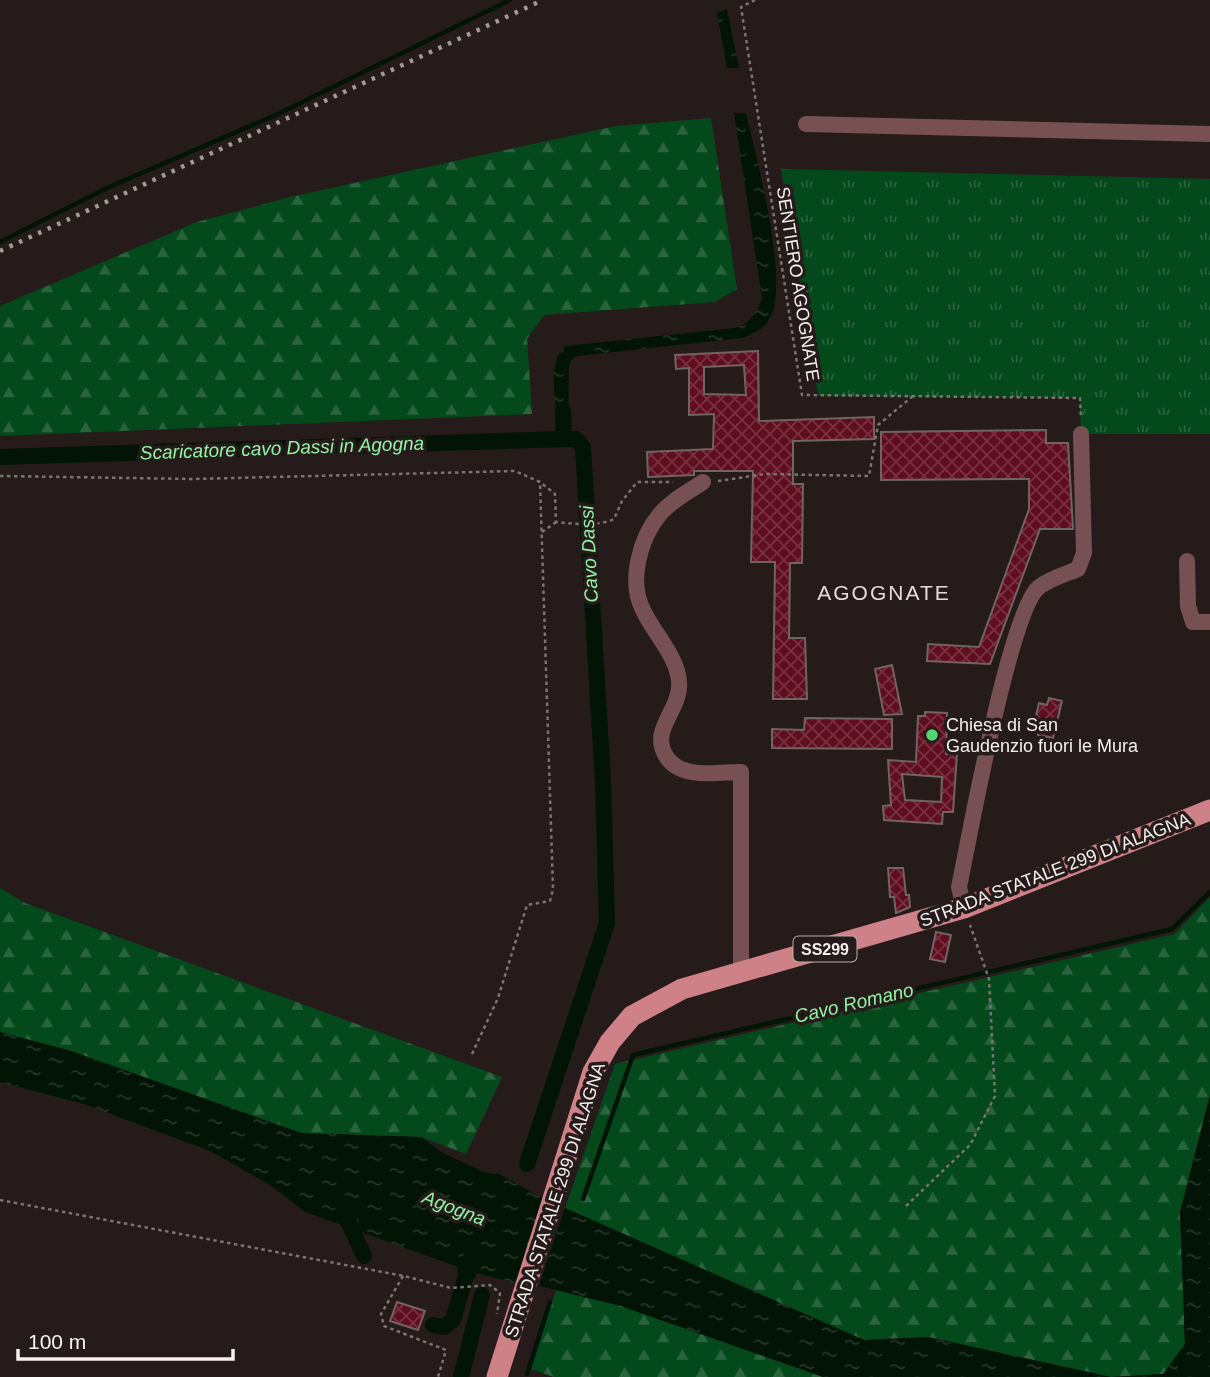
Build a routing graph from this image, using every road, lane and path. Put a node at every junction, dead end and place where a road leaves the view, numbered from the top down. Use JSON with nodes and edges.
{"nodes":[{"id":1,"x":755,"y":0,"type":"edge"},
{"id":2,"x":806,"y":124,"type":"dead end"},
{"id":3,"x":1210,"y":134,"type":"edge"},
{"id":4,"x":913,"y":396,"type":"junction"},
{"id":5,"x":1081,"y":434,"type":"joint"},
{"id":6,"x":0,"y":476,"type":"edge"},
{"id":7,"x":740,"y":480,"type":"dead end"},
{"id":8,"x":540,"y":482,"type":"junction"},
{"id":9,"x":703,"y":482,"type":"dead end"},
{"id":10,"x":556,"y":522,"type":"junction"},
{"id":11,"x":590,"y":525,"type":"dead end"},
{"id":12,"x":541,"y":532,"type":"junction"},
{"id":13,"x":1187,"y":561,"type":"dead end"},
{"id":14,"x":1210,"y":622,"type":"edge"},
{"id":15,"x":1210,"y":810,"type":"edge"},
{"id":16,"x":964,"y":908,"type":"junction"},
{"id":17,"x":741,"y":972,"type":"junction"},
{"id":18,"x":472,"y":1054,"type":"dead end"},
{"id":19,"x":0,"y":1200,"type":"edge"},
{"id":20,"x":906,"y":1206,"type":"dead end"},
{"id":21,"x":404,"y":1276,"type":"junction"},
{"id":22,"x":497,"y":1314,"type":"dead end"},
{"id":23,"x":501,"y":1376,"type":"edge"},
{"id":24,"x":438,"y":1377,"type":"edge"}],
"edges":[{"from":1,"to":4,"type":"path","name":"SENTIERO AGOGNATE"},
{"from":2,"to":3,"type":"street"},
{"from":4,"to":5,"type":"path","name":"SENTIERO AGOGNATE"},
{"from":4,"to":7,"type":"path"},
{"from":5,"to":16,"type":"street"},
{"from":6,"to":8,"type":"path"},
{"from":8,"to":10,"type":"path"},
{"from":8,"to":12,"type":"path"},
{"from":9,"to":17,"type":"street"},
{"from":10,"to":11,"type":"path"},
{"from":10,"to":12,"type":"path"},
{"from":12,"to":18,"type":"path"},
{"from":13,"to":14,"type":"street"},
{"from":15,"to":16,"type":"main road","name":"STRADA STATALE 299 DI ALAGNA","number":"SS299"},
{"from":16,"to":17,"type":"main road","name":"STRADA STATALE 299 DI ALAGNA","number":"SS299"},
{"from":16,"to":20,"type":"path"},
{"from":17,"to":23,"type":"main road","name":"STRADA STATALE 299 DI ALAGNA","number":"SS299"},
{"from":19,"to":21,"type":"path"},
{"from":21,"to":22,"type":"path"},
{"from":21,"to":24,"type":"path"}]}
